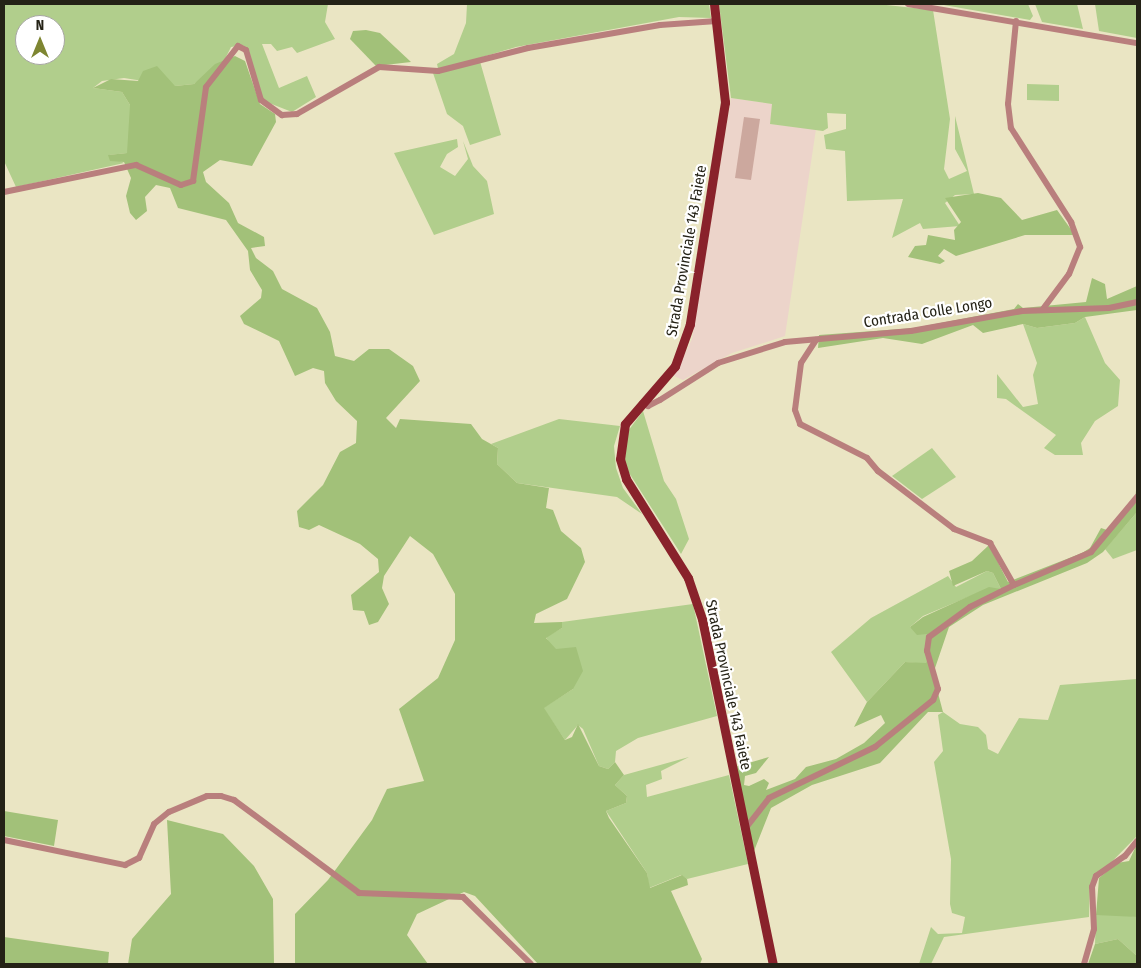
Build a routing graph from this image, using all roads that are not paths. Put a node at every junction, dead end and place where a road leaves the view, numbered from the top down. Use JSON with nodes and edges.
{"nodes":[{"id":1,"x":714,"y":4,"type":"edge"},
{"id":2,"x":908,"y":4,"type":"edge"},
{"id":3,"x":717,"y":21,"type":"junction"},
{"id":4,"x":1016,"y":21,"type":"junction"},
{"id":5,"x":1137,"y":43,"type":"edge"},
{"id":6,"x":4,"y":192,"type":"edge"},
{"id":7,"x":1137,"y":302,"type":"edge"},
{"id":8,"x":1043,"y":309,"type":"junction"},
{"id":9,"x":816,"y":340,"type":"junction"},
{"id":10,"x":642,"y":403,"type":"junction"},
{"id":11,"x":1137,"y":497,"type":"edge"},
{"id":12,"x":1014,"y":585,"type":"junction"},
{"id":13,"x":745,"y":829,"type":"junction"},
{"id":14,"x":4,"y":840,"type":"edge"},
{"id":15,"x":1137,"y":841,"type":"edge"},
{"id":16,"x":532,"y":964,"type":"edge"},
{"id":17,"x":773,"y":964,"type":"edge"},
{"id":18,"x":1084,"y":964,"type":"edge"}],
"edges":[{"from":1,"to":3,"type":"main road","name":"Strada Provinciale 143 Faiete"},
{"from":2,"to":4,"type":"street"},
{"from":3,"to":6,"type":"street"},
{"from":3,"to":10,"type":"main road","name":"Strada Provinciale 143 Faiete"},
{"from":4,"to":5,"type":"street"},
{"from":4,"to":8,"type":"street"},
{"from":7,"to":8,"type":"street","name":"Contrada Colle Longo"},
{"from":8,"to":9,"type":"street","name":"Contrada Colle Longo"},
{"from":9,"to":10,"type":"street","name":"Contrada Colle Longo"},
{"from":9,"to":12,"type":"street"},
{"from":10,"to":13,"type":"main road","name":"Strada Provinciale 143 Faiete"},
{"from":11,"to":12,"type":"street"},
{"from":12,"to":13,"type":"street"},
{"from":13,"to":17,"type":"main road","name":"Strada Provinciale 143 Faiete"},
{"from":14,"to":16,"type":"street"},
{"from":15,"to":18,"type":"street"}]}
